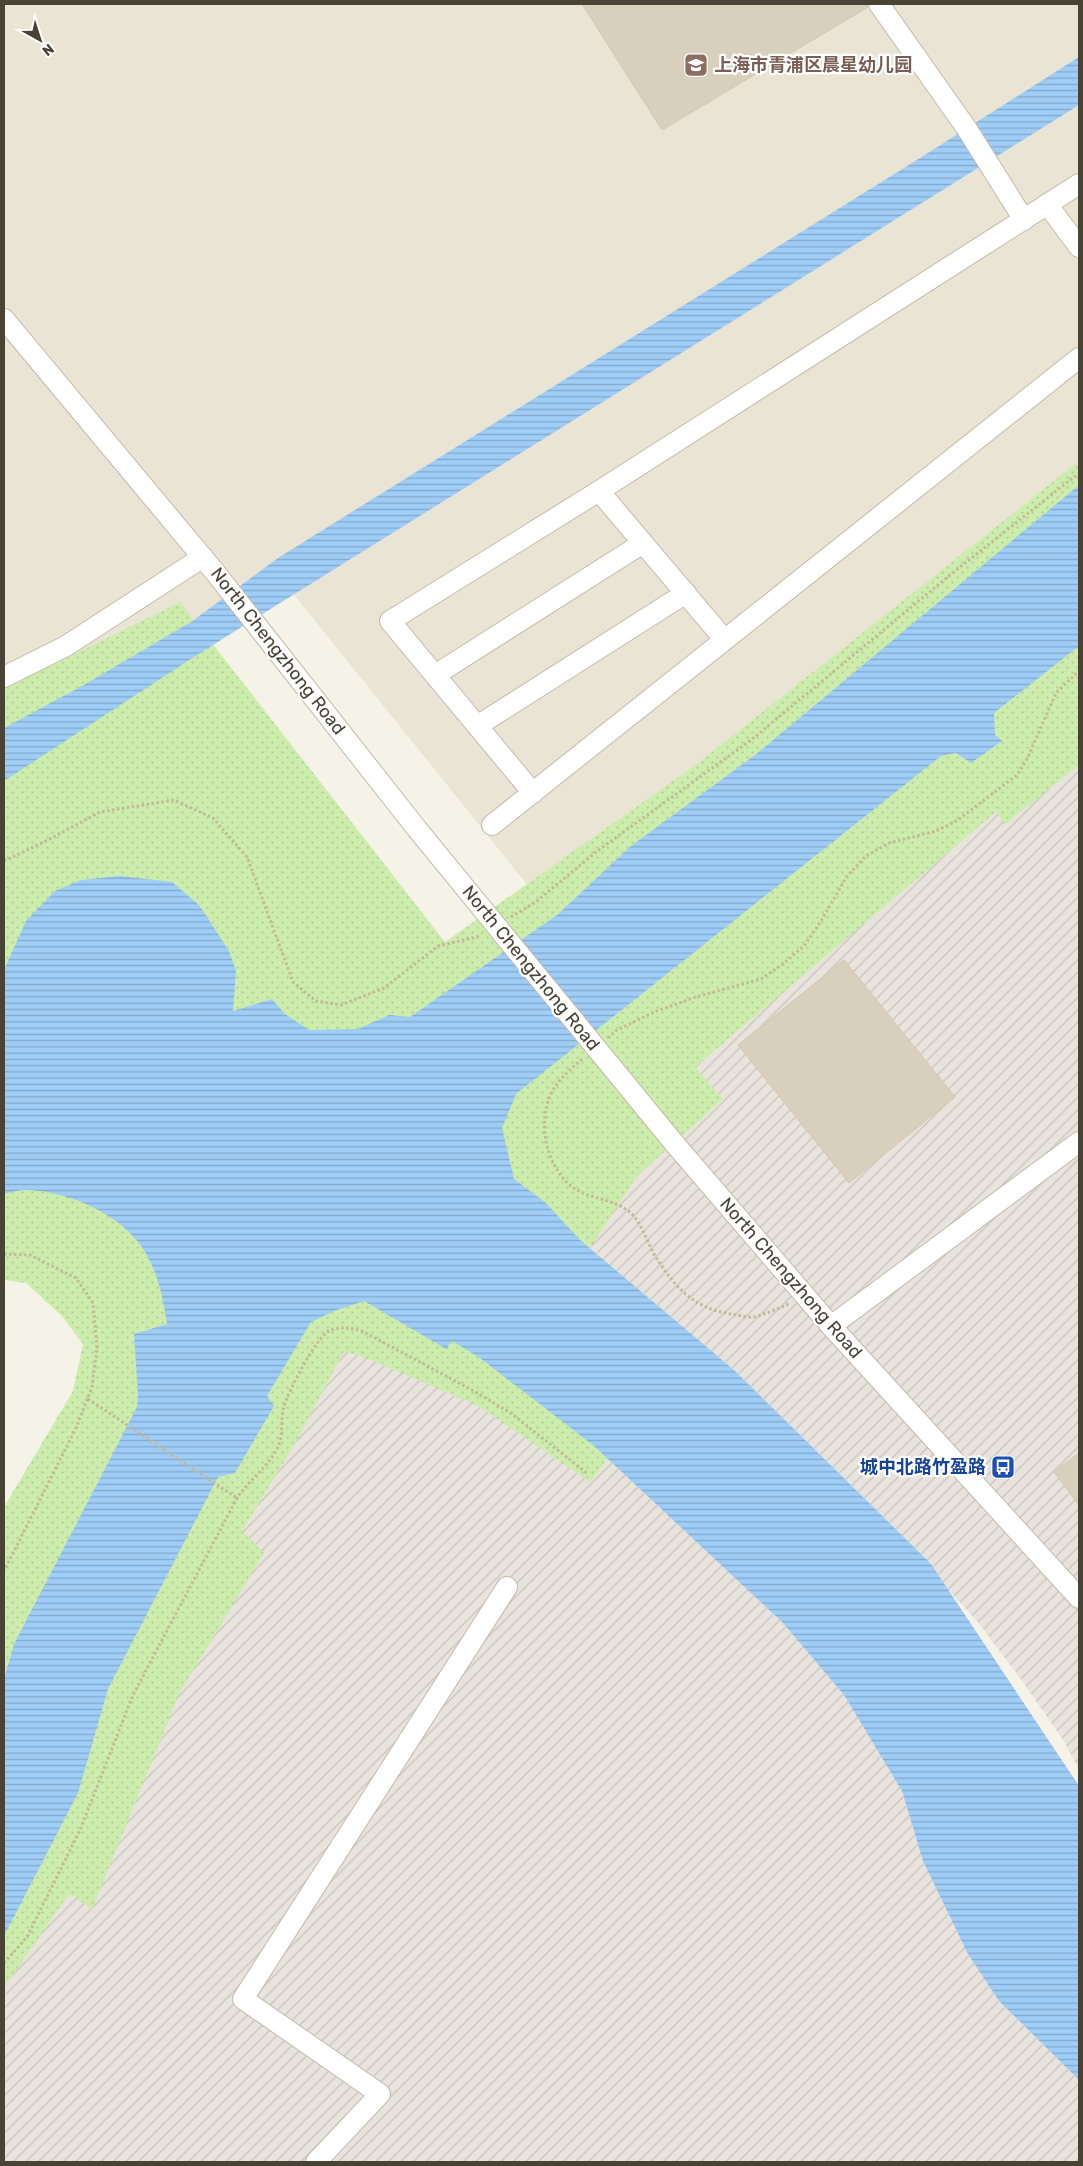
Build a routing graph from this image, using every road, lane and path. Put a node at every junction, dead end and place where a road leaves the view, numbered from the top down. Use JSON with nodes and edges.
{"nodes":[{"id":1,"x":879,"y":4,"type":"edge"},
{"id":2,"x":1079,"y":184,"type":"edge"},
{"id":3,"x":1047,"y":204,"type":"junction"},
{"id":4,"x":1024,"y":220,"type":"junction"},
{"id":5,"x":1079,"y":247,"type":"edge"},
{"id":6,"x":4,"y":319,"type":"edge"},
{"id":7,"x":1079,"y":358,"type":"edge"},
{"id":8,"x":599,"y":491,"type":"junction"},
{"id":9,"x":643,"y":543,"type":"junction"},
{"id":10,"x":208,"y":564,"type":"junction"},
{"id":11,"x":686,"y":594,"type":"junction"},
{"id":12,"x":724,"y":639,"type":"junction"},
{"id":13,"x":1079,"y":671,"type":"edge"},
{"id":14,"x":435,"y":675,"type":"junction"},
{"id":15,"x":4,"y":677,"type":"edge"},
{"id":16,"x":477,"y":726,"type":"junction"},
{"id":17,"x":532,"y":793,"type":"junction"},
{"id":18,"x":492,"y":825,"type":"dead end"},
{"id":19,"x":604,"y":1041,"type":"dead end"},
{"id":20,"x":584,"y":1058,"type":"dead end"},
{"id":21,"x":1079,"y":1142,"type":"edge"},
{"id":22,"x":4,"y":1254,"type":"edge"},
{"id":23,"x":805,"y":1296,"type":"junction"},
{"id":24,"x":831,"y":1326,"type":"junction"},
{"id":25,"x":88,"y":1399,"type":"junction"},
{"id":26,"x":588,"y":1474,"type":"dead end"},
{"id":27,"x":236,"y":1498,"type":"junction"},
{"id":28,"x":4,"y":1571,"type":"edge"},
{"id":29,"x":507,"y":1587,"type":"dead end"},
{"id":30,"x":1079,"y":1598,"type":"edge"},
{"id":31,"x":4,"y":1963,"type":"edge"},
{"id":32,"x":316,"y":2162,"type":"edge"}],
"edges":[{"from":1,"to":4,"type":"street"},
{"from":2,"to":3,"type":"street"},
{"from":3,"to":4,"type":"street"},
{"from":3,"to":5,"type":"street"},
{"from":4,"to":8,"type":"street"},
{"from":6,"to":10,"type":"street","name":"North Chengzhong Road"},
{"from":7,"to":12,"type":"street"},
{"from":8,"to":9,"type":"street"},
{"from":8,"to":14,"type":"street"},
{"from":9,"to":11,"type":"street"},
{"from":9,"to":14,"type":"street"},
{"from":10,"to":15,"type":"street"},
{"from":10,"to":23,"type":"street","name":"North Chengzhong Road","bridge":true},
{"from":11,"to":12,"type":"street"},
{"from":11,"to":16,"type":"street"},
{"from":12,"to":17,"type":"street"},
{"from":13,"to":19,"type":"path"},
{"from":14,"to":16,"type":"street"},
{"from":16,"to":17,"type":"street"},
{"from":17,"to":18,"type":"street"},
{"from":20,"to":23,"type":"path"},
{"from":21,"to":24,"type":"street"},
{"from":22,"to":25,"type":"path"},
{"from":23,"to":24,"type":"street","name":"North Chengzhong Road"},
{"from":24,"to":30,"type":"street","name":"North Chengzhong Road"},
{"from":25,"to":27,"type":"path"},
{"from":25,"to":28,"type":"path"},
{"from":26,"to":27,"type":"path"},
{"from":27,"to":31,"type":"path"},
{"from":29,"to":32,"type":"street"}]}
